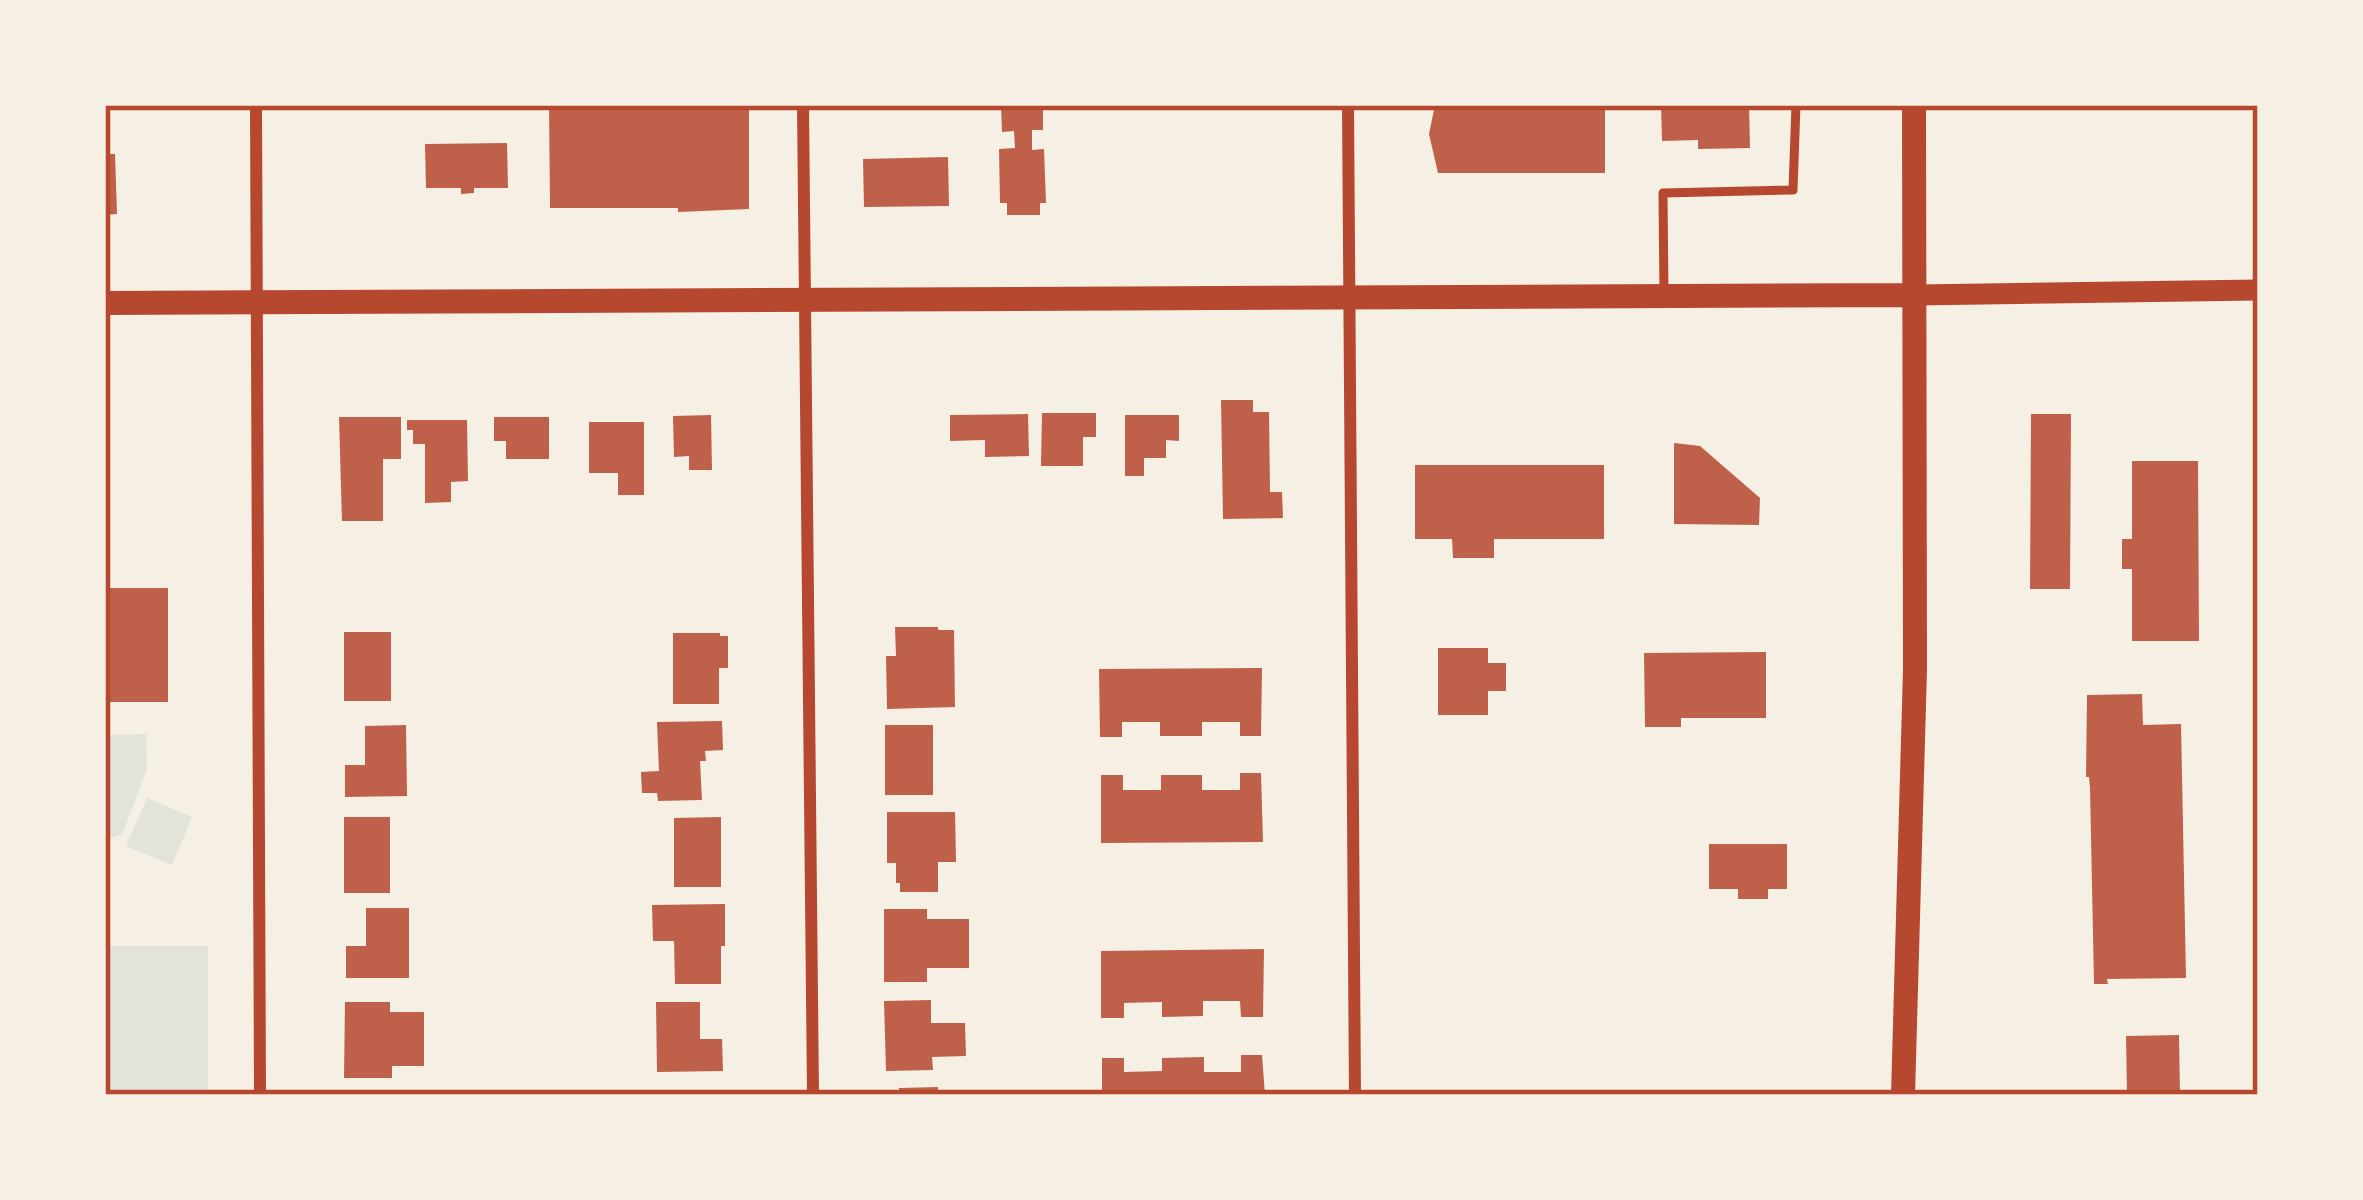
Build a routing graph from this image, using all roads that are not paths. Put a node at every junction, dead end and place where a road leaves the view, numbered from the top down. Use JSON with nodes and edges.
{"nodes":[{"id":1,"x":256,"y":105,"type":"edge"},
{"id":2,"x":803,"y":105,"type":"edge"},
{"id":3,"x":1348,"y":105,"type":"edge"},
{"id":4,"x":1796,"y":105,"type":"edge"},
{"id":5,"x":1914,"y":105,"type":"edge"},
{"id":6,"x":2258,"y":290,"type":"edge"},
{"id":7,"x":1664,"y":295,"type":"junction"},
{"id":8,"x":1916,"y":295,"type":"junction"},
{"id":9,"x":1349,"y":297,"type":"junction"},
{"id":10,"x":805,"y":300,"type":"junction"},
{"id":11,"x":257,"y":302,"type":"junction"},
{"id":12,"x":105,"y":303,"type":"edge"},
{"id":13,"x":260,"y":1095,"type":"edge"},
{"id":14,"x":813,"y":1095,"type":"edge"},
{"id":15,"x":1355,"y":1095,"type":"edge"},
{"id":16,"x":1904,"y":1095,"type":"edge"}],
"edges":[{"from":1,"to":11,"type":"street"},
{"from":2,"to":10,"type":"street"},
{"from":3,"to":9,"type":"street"},
{"from":4,"to":7,"type":"lane"},
{"from":5,"to":8,"type":"main road"},
{"from":6,"to":8,"type":"street"},
{"from":7,"to":8,"type":"main road"},
{"from":7,"to":9,"type":"main road"},
{"from":8,"to":16,"type":"main road"},
{"from":9,"to":10,"type":"main road"},
{"from":9,"to":15,"type":"street"},
{"from":10,"to":11,"type":"main road"},
{"from":10,"to":14,"type":"street"},
{"from":11,"to":12,"type":"main road"},
{"from":11,"to":13,"type":"street"}]}
